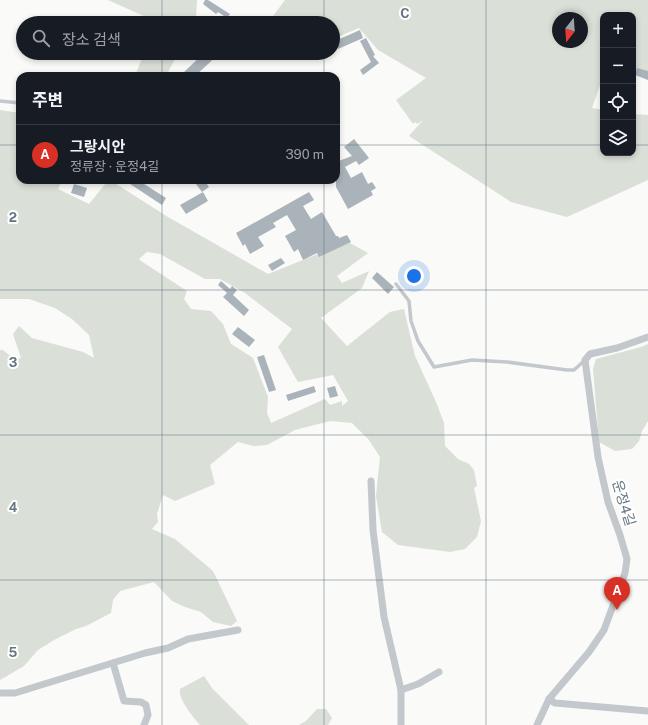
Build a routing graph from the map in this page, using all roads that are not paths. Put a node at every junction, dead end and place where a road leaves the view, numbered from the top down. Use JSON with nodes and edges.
{"nodes":[{"id":1,"x":0,"y":100,"type":"edge"},
{"id":2,"x":16,"y":102,"type":"edge"},
{"id":3,"x":396,"y":284,"type":"dead end"},
{"id":4,"x":648,"y":337,"type":"edge"},
{"id":5,"x":585,"y":360,"type":"junction"},
{"id":6,"x":371,"y":481,"type":"dead end"},
{"id":7,"x":238,"y":630,"type":"dead end"},
{"id":8,"x":114,"y":663,"type":"junction"},
{"id":9,"x":439,"y":672,"type":"dead end"},
{"id":10,"x":401,"y":690,"type":"junction"},
{"id":11,"x":0,"y":693,"type":"edge"},
{"id":12,"x":548,"y":699,"type":"junction"},
{"id":13,"x":648,"y":711,"type":"edge"},
{"id":14,"x":144,"y":725,"type":"edge"},
{"id":15,"x":401,"y":725,"type":"edge"},
{"id":16,"x":537,"y":725,"type":"edge"}],
"edges":[{"from":1,"to":2,"type":"lane"},
{"from":3,"to":5,"type":"lane"},
{"from":4,"to":5,"type":"street"},
{"from":5,"to":12,"type":"street","name":"운정4길"},
{"from":6,"to":10,"type":"street"},
{"from":7,"to":8,"type":"street"},
{"from":8,"to":11,"type":"street"},
{"from":8,"to":14,"type":"street"},
{"from":9,"to":10,"type":"street"},
{"from":10,"to":15,"type":"street"},
{"from":12,"to":13,"type":"street"},
{"from":12,"to":16,"type":"street","name":"운정4길"}]}
